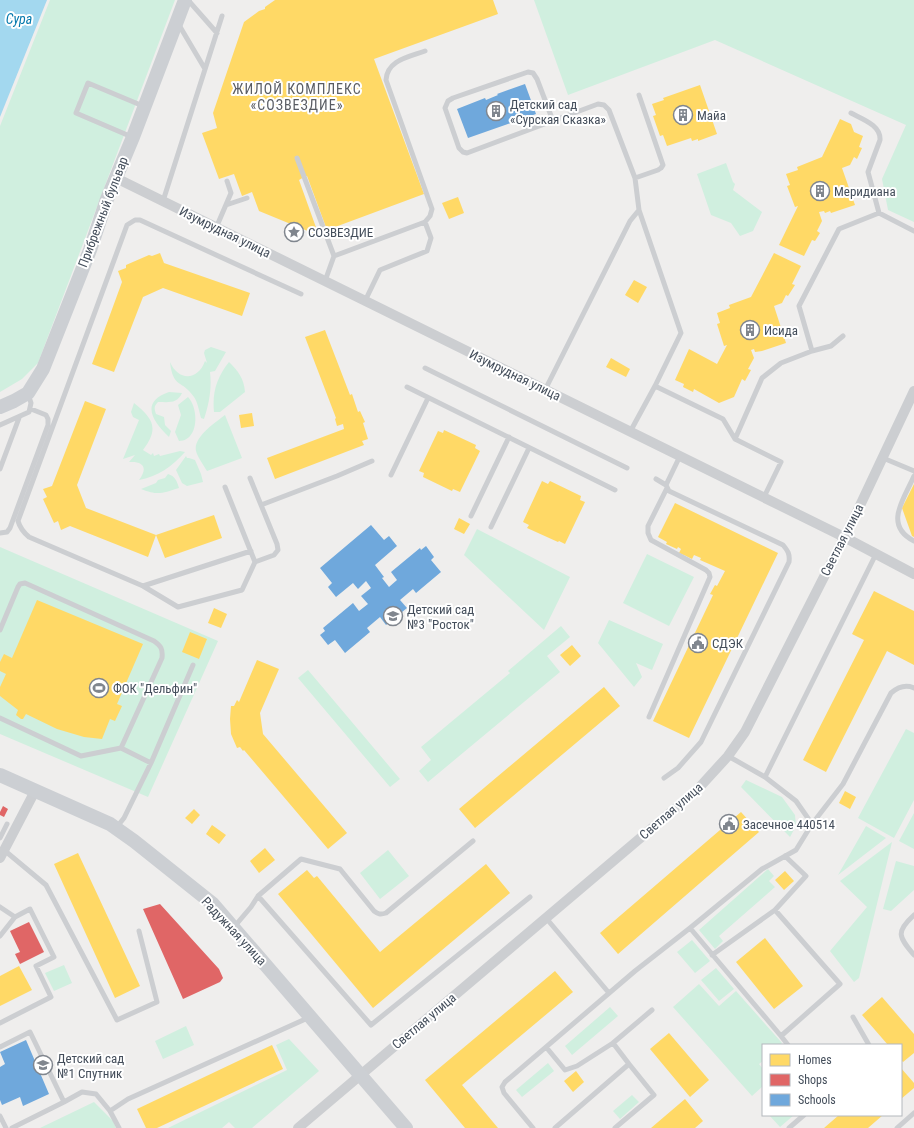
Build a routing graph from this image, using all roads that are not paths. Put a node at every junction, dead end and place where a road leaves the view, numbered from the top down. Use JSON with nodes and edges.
{"nodes":[{"id":1,"x":186,"y":0,"type":"edge"},
{"id":2,"x":222,"y":16,"type":"dead end"},
{"id":3,"x":177,"y":22,"type":"junction"},
{"id":4,"x":217,"y":33,"type":"junction"},
{"id":5,"x":425,"y":51,"type":"dead end"},
{"id":6,"x":205,"y":69,"type":"junction"},
{"id":7,"x":639,"y":95,"type":"dead end"},
{"id":8,"x":144,"y":107,"type":"junction"},
{"id":9,"x":851,"y":113,"type":"dead end"},
{"id":10,"x":553,"y":121,"type":"junction"},
{"id":11,"x":133,"y":137,"type":"junction"},
{"id":12,"x":297,"y":158,"type":"dead end"},
{"id":13,"x":116,"y":178,"type":"junction"},
{"id":14,"x":635,"y":178,"type":"junction"},
{"id":15,"x":227,"y":181,"type":"dead end"},
{"id":16,"x":247,"y":198,"type":"dead end"},
{"id":17,"x":163,"y":202,"type":"junction"},
{"id":18,"x":226,"y":205,"type":"junction"},
{"id":19,"x":639,"y":210,"type":"junction"},
{"id":20,"x":879,"y":213,"type":"junction"},
{"id":21,"x":425,"y":222,"type":"junction"},
{"id":22,"x":216,"y":228,"type":"junction"},
{"id":23,"x":914,"y":231,"type":"edge"},
{"id":24,"x":334,"y":256,"type":"junction"},
{"id":25,"x":324,"y":281,"type":"junction"},
{"id":26,"x":301,"y":294,"type":"dead end"},
{"id":27,"x":365,"y":301,"type":"junction"},
{"id":28,"x":843,"y":336,"type":"dead end"},
{"id":29,"x":812,"y":351,"type":"junction"},
{"id":30,"x":425,"y":368,"type":"dead end"},
{"id":31,"x":655,"y":386,"type":"junction"},
{"id":32,"x":408,"y":387,"type":"dead end"},
{"id":33,"x":545,"y":390,"type":"junction"},
{"id":34,"x":914,"y":391,"type":"edge"},
{"id":35,"x":28,"y":393,"type":"junction"},
{"id":36,"x":428,"y":398,"type":"junction"},
{"id":37,"x":0,"y":407,"type":"edge"},
{"id":38,"x":31,"y":409,"type":"junction"},
{"id":39,"x":18,"y":418,"type":"junction"},
{"id":40,"x":0,"y":425,"type":"edge"},
{"id":41,"x":630,"y":432,"type":"junction"},
{"id":42,"x":509,"y":437,"type":"junction"},
{"id":43,"x":735,"y":439,"type":"junction"},
{"id":44,"x":529,"y":448,"type":"junction"},
{"id":45,"x":680,"y":456,"type":"junction"},
{"id":46,"x":883,"y":458,"type":"junction"},
{"id":47,"x":372,"y":461,"type":"dead end"},
{"id":48,"x":627,"y":468,"type":"dead end"},
{"id":49,"x":0,"y":469,"type":"edge"},
{"id":50,"x":914,"y":471,"type":"edge"},
{"id":51,"x":391,"y":475,"type":"dead end"},
{"id":52,"x":914,"y":476,"type":"edge"},
{"id":53,"x":250,"y":478,"type":"dead end"},
{"id":54,"x":656,"y":479,"type":"dead end"},
{"id":55,"x":225,"y":487,"type":"dead end"},
{"id":56,"x":667,"y":487,"type":"junction"},
{"id":57,"x":615,"y":490,"type":"dead end"},
{"id":58,"x":764,"y":497,"type":"junction"},
{"id":59,"x":261,"y":506,"type":"junction"},
{"id":60,"x":471,"y":516,"type":"dead end"},
{"id":61,"x":491,"y":527,"type":"dead end"},
{"id":62,"x":0,"y":533,"type":"edge"},
{"id":63,"x":844,"y":537,"type":"junction"},
{"id":64,"x":914,"y":541,"type":"edge"},
{"id":65,"x":251,"y":551,"type":"junction"},
{"id":66,"x":876,"y":554,"type":"junction"},
{"id":67,"x":255,"y":562,"type":"junction"},
{"id":68,"x":914,"y":574,"type":"edge"},
{"id":69,"x":143,"y":586,"type":"junction"},
{"id":70,"x":0,"y":630,"type":"edge"},
{"id":71,"x":193,"y":665,"type":"dead end"},
{"id":72,"x":914,"y":688,"type":"edge"},
{"id":73,"x":649,"y":717,"type":"dead end"},
{"id":74,"x":0,"y":718,"type":"edge"},
{"id":75,"x":121,"y":748,"type":"junction"},
{"id":76,"x":728,"y":756,"type":"junction"},
{"id":77,"x":151,"y":764,"type":"junction"},
{"id":78,"x":0,"y":775,"type":"edge"},
{"id":79,"x":765,"y":777,"type":"junction"},
{"id":80,"x":664,"y":778,"type":"dead end"},
{"id":81,"x":35,"y":791,"type":"junction"},
{"id":82,"x":7,"y":824,"type":"dead end"},
{"id":83,"x":812,"y":824,"type":"junction"},
{"id":84,"x":116,"y":829,"type":"junction"},
{"id":85,"x":0,"y":838,"type":"edge"},
{"id":86,"x":473,"y":841,"type":"dead end"},
{"id":87,"x":1,"y":852,"type":"edge"},
{"id":88,"x":785,"y":856,"type":"junction"},
{"id":89,"x":258,"y":896,"type":"junction"},
{"id":90,"x":530,"y":897,"type":"dead end"},
{"id":91,"x":0,"y":908,"type":"edge"},
{"id":92,"x":774,"y":910,"type":"junction"},
{"id":93,"x":914,"y":916,"type":"edge"},
{"id":94,"x":15,"y":917,"type":"junction"},
{"id":95,"x":546,"y":918,"type":"junction"},
{"id":96,"x":233,"y":928,"type":"junction"},
{"id":97,"x":690,"y":928,"type":"junction"},
{"id":98,"x":139,"y":931,"type":"dead end"},
{"id":99,"x":0,"y":936,"type":"edge"},
{"id":100,"x":712,"y":955,"type":"junction"},
{"id":101,"x":914,"y":955,"type":"edge"},
{"id":102,"x":609,"y":993,"type":"junction"},
{"id":103,"x":652,"y":1010,"type":"dead end"},
{"id":104,"x":311,"y":1017,"type":"junction"},
{"id":105,"x":852,"y":1017,"type":"dead end"},
{"id":106,"x":0,"y":1023,"type":"edge"},
{"id":107,"x":781,"y":1036,"type":"junction"},
{"id":108,"x":613,"y":1043,"type":"junction"},
{"id":109,"x":787,"y":1044,"type":"edge"},
{"id":110,"x":868,"y":1044,"type":"edge"},
{"id":111,"x":0,"y":1047,"type":"edge"},
{"id":112,"x":546,"y":1047,"type":"junction"},
{"id":113,"x":630,"y":1064,"type":"junction"},
{"id":114,"x":360,"y":1075,"type":"junction"},
{"id":115,"x":64,"y":1102,"type":"junction"},
{"id":116,"x":110,"y":1111,"type":"junction"},
{"id":117,"x":914,"y":1113,"type":"edge"},
{"id":118,"x":0,"y":1116,"type":"edge"},
{"id":119,"x":803,"y":1116,"type":"edge"},
{"id":120,"x":6,"y":1128,"type":"edge"},
{"id":121,"x":12,"y":1128,"type":"edge"},
{"id":122,"x":119,"y":1128,"type":"edge"},
{"id":123,"x":298,"y":1128,"type":"edge"},
{"id":124,"x":406,"y":1128,"type":"edge"},
{"id":125,"x":533,"y":1128,"type":"edge"},
{"id":126,"x":555,"y":1128,"type":"edge"},
{"id":127,"x":615,"y":1128,"type":"edge"},
{"id":128,"x":789,"y":1128,"type":"edge"},
{"id":129,"x":897,"y":1128,"type":"edge"}],
"edges":[{"from":1,"to":3,"type":"main road","name":"Прибрежный бульвар"},
{"from":1,"to":4,"type":"lane"},
{"from":2,"to":4,"type":"lane"},
{"from":3,"to":6,"type":"lane"},
{"from":3,"to":8,"type":"main road","name":"Прибрежный бульвар"},
{"from":4,"to":6,"type":"lane"},
{"from":5,"to":21,"type":"lane"},
{"from":6,"to":17,"type":"lane"},
{"from":7,"to":14,"type":"lane"},
{"from":8,"to":11,"type":"main road","name":"Прибрежный бульвар"},
{"from":8,"to":11,"type":"lane"},
{"from":9,"to":20,"type":"lane"},
{"from":10,"to":10,"type":"lane"},
{"from":10,"to":14,"type":"lane"},
{"from":11,"to":13,"type":"main road","name":"Прибрежный бульвар"},
{"from":12,"to":24,"type":"lane"},
{"from":13,"to":17,"type":"street","name":"Изумрудная улица"},
{"from":13,"to":35,"type":"main road","name":"Прибрежный бульвар"},
{"from":14,"to":19,"type":"lane"},
{"from":15,"to":18,"type":"lane"},
{"from":16,"to":18,"type":"lane"},
{"from":17,"to":22,"type":"street","name":"Изумрудная улица"},
{"from":18,"to":22,"type":"lane"},
{"from":19,"to":31,"type":"lane"},
{"from":19,"to":33,"type":"lane"},
{"from":20,"to":23,"type":"lane"},
{"from":20,"to":29,"type":"lane"},
{"from":21,"to":24,"type":"lane"},
{"from":21,"to":27,"type":"lane"},
{"from":22,"to":25,"type":"street","name":"Изумрудная улица"},
{"from":24,"to":25,"type":"lane"},
{"from":25,"to":27,"type":"street","name":"Изумрудная улица"},
{"from":26,"to":69,"type":"lane"},
{"from":27,"to":33,"type":"street","name":"Изумрудная улица"},
{"from":28,"to":29,"type":"lane"},
{"from":29,"to":43,"type":"lane"},
{"from":30,"to":48,"type":"lane"},
{"from":31,"to":41,"type":"lane"},
{"from":31,"to":43,"type":"lane"},
{"from":32,"to":36,"type":"lane"},
{"from":33,"to":41,"type":"street","name":"Изумрудная улица"},
{"from":34,"to":46,"type":"street","name":"Светлая улица"},
{"from":35,"to":37,"type":"main road","name":"Прибрежный бульвар"},
{"from":35,"to":38,"type":"lane"},
{"from":36,"to":42,"type":"lane"},
{"from":36,"to":51,"type":"lane"},
{"from":38,"to":39,"type":"lane"},
{"from":38,"to":62,"type":"lane"},
{"from":39,"to":40,"type":"lane"},
{"from":39,"to":49,"type":"lane"},
{"from":41,"to":45,"type":"street","name":"Изумрудная улица"},
{"from":42,"to":44,"type":"lane"},
{"from":42,"to":60,"type":"lane"},
{"from":43,"to":58,"type":"lane"},
{"from":44,"to":57,"type":"lane"},
{"from":44,"to":61,"type":"lane"},
{"from":45,"to":56,"type":"lane"},
{"from":45,"to":58,"type":"street","name":"Изумрудная улица"},
{"from":46,"to":50,"type":"lane"},
{"from":46,"to":63,"type":"street","name":"Светлая улица"},
{"from":47,"to":59,"type":"lane"},
{"from":52,"to":64,"type":"lane"},
{"from":53,"to":59,"type":"lane"},
{"from":54,"to":56,"type":"lane"},
{"from":55,"to":65,"type":"lane"},
{"from":56,"to":73,"type":"lane"},
{"from":56,"to":80,"type":"lane"},
{"from":58,"to":63,"type":"street","name":"Изумрудная улица"},
{"from":59,"to":67,"type":"lane"},
{"from":63,"to":66,"type":"street","name":"Изумрудная улица"},
{"from":63,"to":76,"type":"street","name":"Светлая улица"},
{"from":65,"to":67,"type":"lane"},
{"from":65,"to":69,"type":"lane"},
{"from":66,"to":68,"type":"street","name":"Изумрудная улица"},
{"from":66,"to":79,"type":"lane"},
{"from":67,"to":69,"type":"lane"},
{"from":70,"to":75,"type":"lane"},
{"from":71,"to":77,"type":"lane"},
{"from":72,"to":83,"type":"lane"},
{"from":74,"to":75,"type":"lane"},
{"from":75,"to":77,"type":"lane"},
{"from":76,"to":79,"type":"lane"},
{"from":76,"to":95,"type":"street","name":"Светлая улица"},
{"from":77,"to":84,"type":"lane"},
{"from":78,"to":81,"type":"main road","name":"Радужная улица"},
{"from":79,"to":83,"type":"lane"},
{"from":81,"to":84,"type":"main road","name":"Радужная улица"},
{"from":81,"to":87,"type":"street"},
{"from":82,"to":85,"type":"lane"},
{"from":83,"to":88,"type":"lane"},
{"from":84,"to":96,"type":"main road","name":"Радужная улица"},
{"from":86,"to":89,"type":"lane"},
{"from":87,"to":98,"type":"lane"},
{"from":88,"to":92,"type":"lane"},
{"from":88,"to":97,"type":"lane"},
{"from":89,"to":90,"type":"lane"},
{"from":89,"to":96,"type":"lane"},
{"from":91,"to":94,"type":"lane"},
{"from":92,"to":100,"type":"lane"},
{"from":92,"to":107,"type":"lane"},
{"from":93,"to":101,"type":"lane"},
{"from":94,"to":99,"type":"lane"},
{"from":94,"to":106,"type":"lane"},
{"from":95,"to":102,"type":"lane"},
{"from":95,"to":114,"type":"street","name":"Светлая улица"},
{"from":96,"to":104,"type":"main road","name":"Радужная улица"},
{"from":97,"to":100,"type":"lane"},
{"from":97,"to":102,"type":"lane"},
{"from":100,"to":107,"type":"lane"},
{"from":102,"to":112,"type":"lane"},
{"from":103,"to":108,"type":"lane"},
{"from":104,"to":114,"type":"main road","name":"Радужная улица"},
{"from":104,"to":116,"type":"lane"},
{"from":105,"to":110,"type":"lane"},
{"from":107,"to":109,"type":"lane"},
{"from":108,"to":112,"type":"lane"},
{"from":108,"to":113,"type":"lane"},
{"from":111,"to":115,"type":"lane"},
{"from":112,"to":125,"type":"lane"},
{"from":113,"to":126,"type":"lane"},
{"from":113,"to":127,"type":"lane"},
{"from":114,"to":123,"type":"street","name":"Светлая улица"},
{"from":114,"to":124,"type":"main road","name":"Радужная улица"},
{"from":115,"to":116,"type":"lane"},
{"from":115,"to":121,"type":"lane"},
{"from":116,"to":122,"type":"lane"},
{"from":117,"to":129,"type":"lane"},
{"from":118,"to":120,"type":"lane"},
{"from":119,"to":128,"type":"lane"}]}
